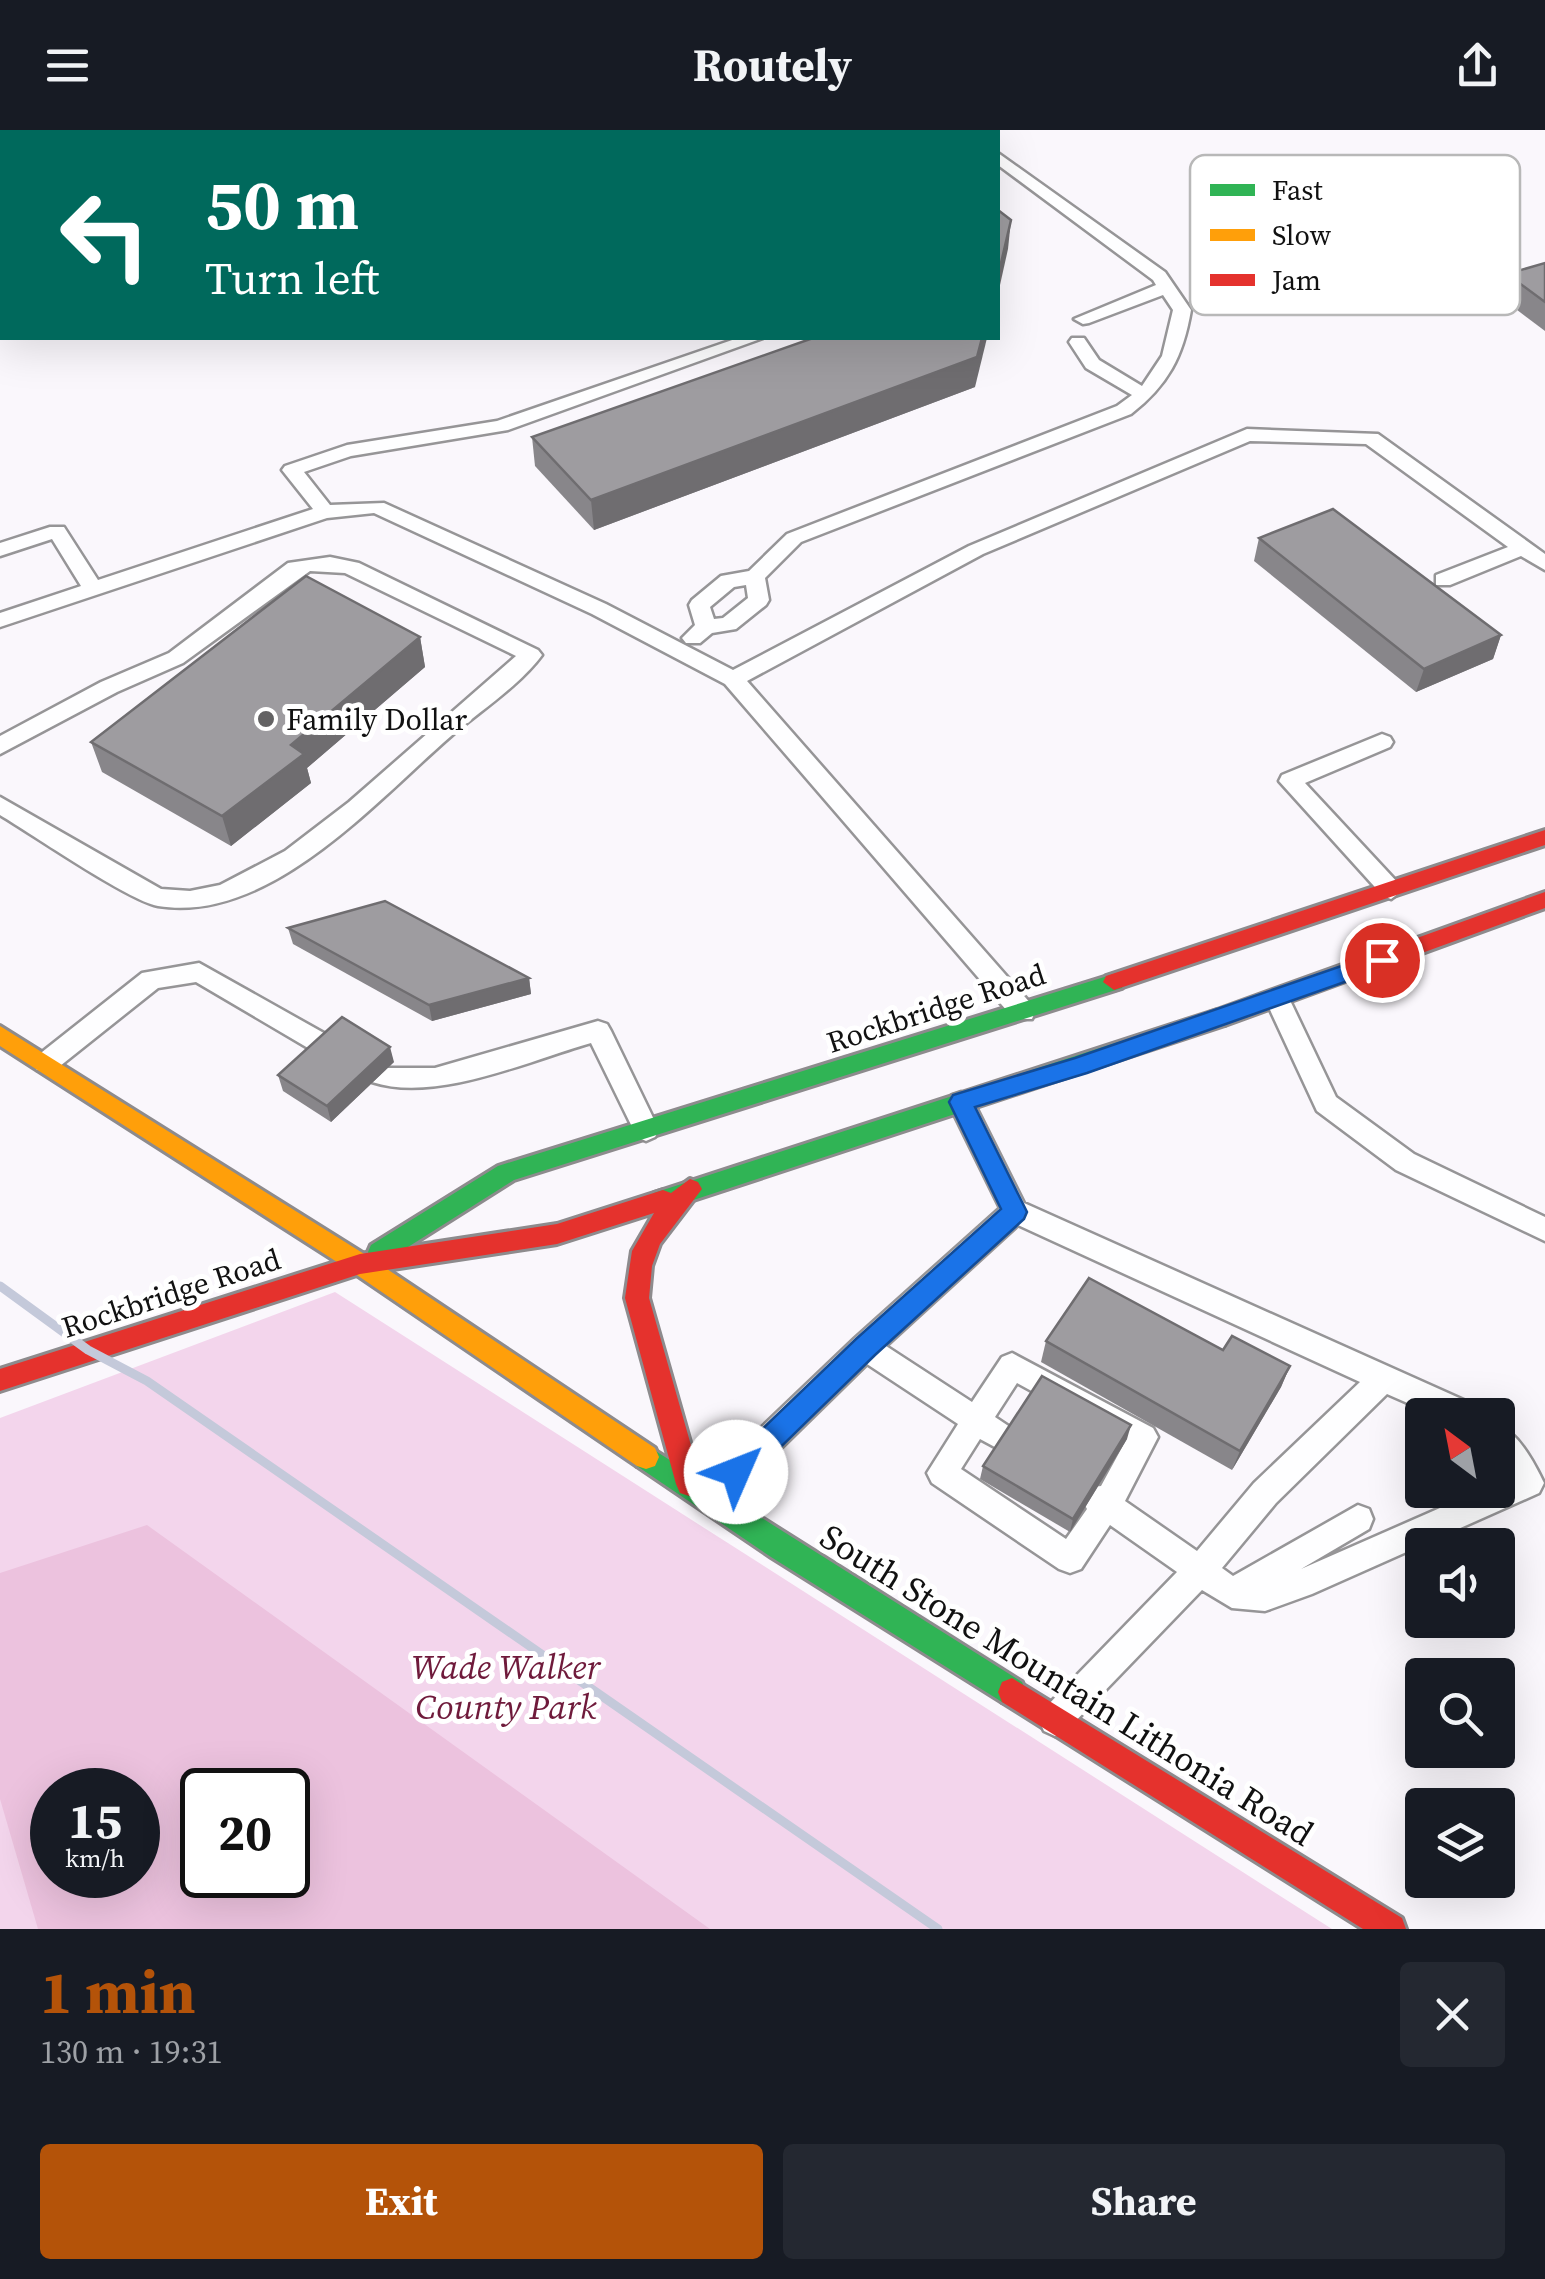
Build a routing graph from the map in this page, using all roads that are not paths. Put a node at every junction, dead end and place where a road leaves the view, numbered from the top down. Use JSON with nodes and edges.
{"nodes":[{"id":1,"x":1000,"y":159,"type":"edge"},
{"id":2,"x":1167,"y":287,"type":"junction"},
{"id":3,"x":1083,"y":319,"type":"dead end"},
{"id":4,"x":748,"y":340,"type":"edge"},
{"id":5,"x":1078,"y":342,"type":"dead end"},
{"id":6,"x":1145,"y":395,"type":"junction"},
{"id":7,"x":325,"y":512,"type":"junction"},
{"id":8,"x":1524,"y":548,"type":"junction"},
{"id":9,"x":0,"y":550,"type":"edge"},
{"id":10,"x":1545,"y":564,"type":"edge"},
{"id":11,"x":755,"y":576,"type":"junction"},
{"id":12,"x":1443,"y":580,"type":"dead end"},
{"id":13,"x":93,"y":588,"type":"junction"},
{"id":14,"x":0,"y":620,"type":"edge"},
{"id":15,"x":706,"y":627,"type":"junction"},
{"id":16,"x":678,"y":650,"type":"junction"},
{"id":17,"x":734,"y":679,"type":"junction"},
{"id":18,"x":1382,"y":742,"type":"dead end"},
{"id":19,"x":0,"y":746,"type":"edge"},
{"id":20,"x":0,"y":805,"type":"edge"},
{"id":21,"x":1545,"y":837,"type":"edge"},
{"id":22,"x":1390,"y":890,"type":"junction"},
{"id":23,"x":1545,"y":900,"type":"edge"},
{"id":24,"x":1277,"y":999,"type":"junction"},
{"id":25,"x":1024,"y":1012,"type":"junction"},
{"id":26,"x":0,"y":1034,"type":"edge"},
{"id":27,"x":329,"y":1048,"type":"edge"},
{"id":28,"x":46,"y":1063,"type":"junction"},
{"id":29,"x":381,"y":1075,"type":"edge"},
{"id":30,"x":961,"y":1102,"type":"junction"},
{"id":31,"x":646,"y":1130,"type":"junction"},
{"id":32,"x":690,"y":1189,"type":"junction"},
{"id":33,"x":1015,"y":1212,"type":"junction"},
{"id":34,"x":1545,"y":1230,"type":"edge"},
{"id":35,"x":360,"y":1264,"type":"junction"},
{"id":36,"x":866,"y":1347,"type":"junction"},
{"id":37,"x":1383,"y":1379,"type":"junction"},
{"id":38,"x":0,"y":1380,"type":"edge"},
{"id":39,"x":1427,"y":1398,"type":"edge"},
{"id":40,"x":975,"y":1421,"type":"junction"},
{"id":41,"x":1006,"y":1440,"type":"edge"},
{"id":42,"x":1515,"y":1466,"type":"edge"},
{"id":43,"x":1515,"y":1489,"type":"edge"},
{"id":44,"x":700,"y":1490,"type":"junction"},
{"id":45,"x":1100,"y":1500,"type":"junction"},
{"id":46,"x":1473,"y":1508,"type":"edge"},
{"id":47,"x":1358,"y":1519,"type":"dead end"},
{"id":48,"x":1198,"y":1572,"type":"junction"},
{"id":49,"x":1232,"y":1592,"type":"junction"},
{"id":50,"x":1056,"y":1720,"type":"junction"},
{"id":51,"x":1390,"y":1929,"type":"edge"}],
"edges":[{"from":1,"to":2,"type":"lane"},
{"from":2,"to":3,"type":"lane"},
{"from":2,"to":6,"type":"lane"},
{"from":4,"to":7,"type":"lane"},
{"from":5,"to":6,"type":"lane"},
{"from":6,"to":11,"type":"lane"},
{"from":7,"to":13,"type":"lane"},
{"from":7,"to":16,"type":"lane"},
{"from":8,"to":10,"type":"lane"},
{"from":8,"to":12,"type":"lane"},
{"from":8,"to":17,"type":"lane"},
{"from":9,"to":13,"type":"lane"},
{"from":11,"to":15,"type":"lane"},
{"from":11,"to":15,"type":"lane"},
{"from":13,"to":14,"type":"lane"},
{"from":15,"to":16,"type":"lane"},
{"from":16,"to":17,"type":"lane"},
{"from":17,"to":25,"type":"lane"},
{"from":18,"to":22,"type":"lane"},
{"from":19,"to":20,"type":"lane"},
{"from":21,"to":22,"type":"main road","name":"Rockbridge Road"},
{"from":22,"to":25,"type":"main road","name":"Rockbridge Road"},
{"from":23,"to":24,"type":"main road","name":"Rockbridge Road"},
{"from":24,"to":30,"type":"main road","name":"Rockbridge Road"},
{"from":24,"to":34,"type":"lane"},
{"from":25,"to":31,"type":"main road","name":"Rockbridge Road"},
{"from":26,"to":28,"type":"main road","name":"South Stone Mountain Lithonia Road"},
{"from":27,"to":28,"type":"lane"},
{"from":28,"to":35,"type":"main road","name":"South Stone Mountain Lithonia Road"},
{"from":29,"to":31,"type":"lane"},
{"from":30,"to":32,"type":"main road","name":"Rockbridge Road"},
{"from":30,"to":33,"type":"lane"},
{"from":31,"to":35,"type":"main road","name":"Rockbridge Road"},
{"from":32,"to":35,"type":"main road","name":"Rockbridge Road"},
{"from":32,"to":44,"type":"main road"},
{"from":33,"to":36,"type":"lane"},
{"from":33,"to":37,"type":"lane"},
{"from":35,"to":38,"type":"main road","name":"Rockbridge Road"},
{"from":35,"to":44,"type":"main road","name":"South Stone Mountain Lithonia Road"},
{"from":36,"to":40,"type":"lane"},
{"from":36,"to":44,"type":"lane"},
{"from":37,"to":39,"type":"lane"},
{"from":37,"to":48,"type":"lane"},
{"from":40,"to":41,"type":"lane"},
{"from":40,"to":45,"type":"lane"},
{"from":40,"to":45,"type":"lane"},
{"from":42,"to":43,"type":"lane"},
{"from":44,"to":50,"type":"main road","name":"South Stone Mountain Lithonia Road"},
{"from":45,"to":48,"type":"lane"},
{"from":46,"to":49,"type":"lane"},
{"from":47,"to":49,"type":"lane"},
{"from":48,"to":49,"type":"lane"},
{"from":48,"to":50,"type":"lane"},
{"from":50,"to":51,"type":"main road","name":"South Stone Mountain Lithonia Road"}]}
